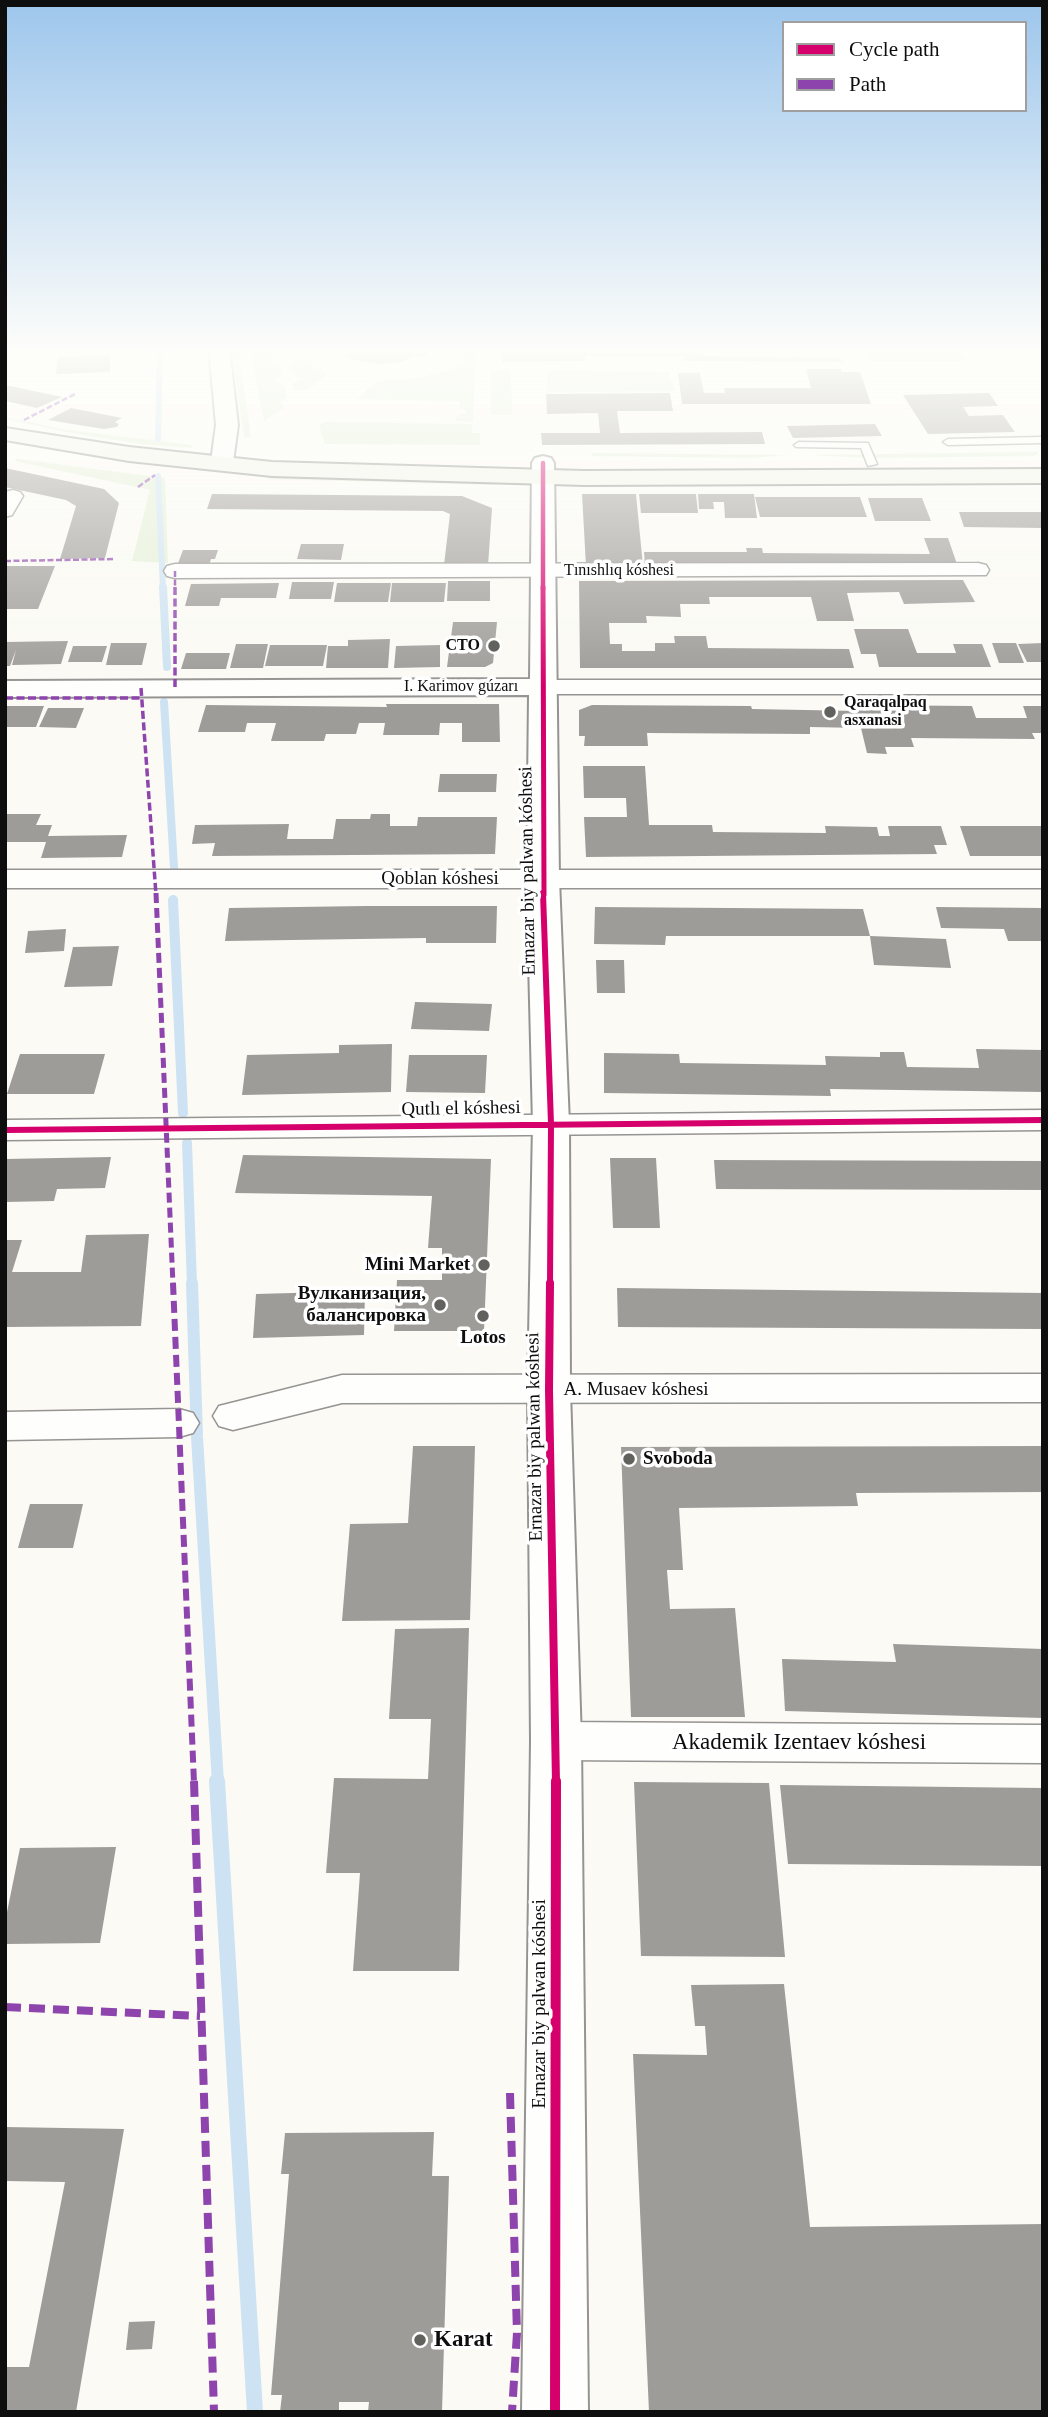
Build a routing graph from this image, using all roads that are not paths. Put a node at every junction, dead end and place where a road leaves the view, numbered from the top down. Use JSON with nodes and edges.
{"nodes":[{"id":1,"x":208,"y":461,"type":"edge"},
{"id":2,"x":871,"y":461,"type":"edge"},
{"id":3,"x":222,"y":462,"type":"joint"},
{"id":4,"x":1043,"y":463,"type":"edge"},
{"id":5,"x":872,"y":464,"type":"junction"},
{"id":6,"x":543,"y":470,"type":"junction"},
{"id":7,"x":1043,"y":476,"type":"edge"},
{"id":8,"x":978,"y":570,"type":"dead end"},
{"id":9,"x":175,"y":571,"type":"dead end"},
{"id":10,"x":542,"y":571,"type":"junction"},
{"id":11,"x":543,"y":687,"type":"junction"},
{"id":12,"x":1043,"y":687,"type":"edge"},
{"id":13,"x":5,"y":689,"type":"edge"},
{"id":14,"x":5,"y":879,"type":"edge"},
{"id":15,"x":543,"y":879,"type":"junction"},
{"id":16,"x":1043,"y":879,"type":"edge"},
{"id":17,"x":1043,"y":1120,"type":"edge"},
{"id":18,"x":551,"y":1124,"type":"junction"},
{"id":19,"x":5,"y":1129,"type":"edge"},
{"id":20,"x":1043,"y":1388,"type":"edge"},
{"id":21,"x":549,"y":1390,"type":"junction"},
{"id":22,"x":233,"y":1416,"type":"dead end"},
{"id":23,"x":179,"y":1423,"type":"dead end"},
{"id":24,"x":5,"y":1426,"type":"edge"},
{"id":25,"x":556,"y":1741,"type":"junction"},
{"id":26,"x":1043,"y":1744,"type":"edge"},
{"id":27,"x":555,"y":2412,"type":"edge"}],
"edges":[{"from":1,"to":3,"type":"main road"},
{"from":2,"to":5,"type":"lane"},
{"from":3,"to":6,"type":"main road"},
{"from":4,"to":5,"type":"main road"},
{"from":5,"to":6,"type":"main road"},
{"from":6,"to":7,"type":"main road"},
{"from":6,"to":10,"type":"street","name":"Ernazar biy palwan kóshesi"},
{"from":8,"to":10,"type":"street","name":"Tınıshlıq kóshesi"},
{"from":9,"to":10,"type":"street","name":"Tınıshlıq kóshesi"},
{"from":10,"to":11,"type":"street","name":"Ernazar biy palwan kóshesi"},
{"from":11,"to":12,"type":"street","name":"I. Karimov gúzarı"},
{"from":11,"to":13,"type":"street","name":"I. Karimov gúzarı"},
{"from":11,"to":15,"type":"street","name":"Ernazar biy palwan kóshesi"},
{"from":14,"to":15,"type":"street","name":"Qoblan kóshesi"},
{"from":15,"to":16,"type":"street","name":"Qoblan kóshesi"},
{"from":15,"to":18,"type":"street","name":"Ernazar biy palwan kóshesi"},
{"from":17,"to":18,"type":"street","name":"Qutlı el kóshesi"},
{"from":18,"to":19,"type":"street","name":"Qutlı el kóshesi"},
{"from":18,"to":21,"type":"street","name":"Ernazar biy palwan kóshesi"},
{"from":20,"to":21,"type":"street","name":"A. Musaev kóshesi"},
{"from":21,"to":22,"type":"street","name":"A. Musaev kóshesi"},
{"from":21,"to":25,"type":"street","name":"Ernazar biy palwan kóshesi"},
{"from":23,"to":24,"type":"street"},
{"from":25,"to":26,"type":"street","name":"Akademik Izentaev kóshesi"},
{"from":25,"to":27,"type":"street","name":"Ernazar biy palwan kóshesi"}]}
